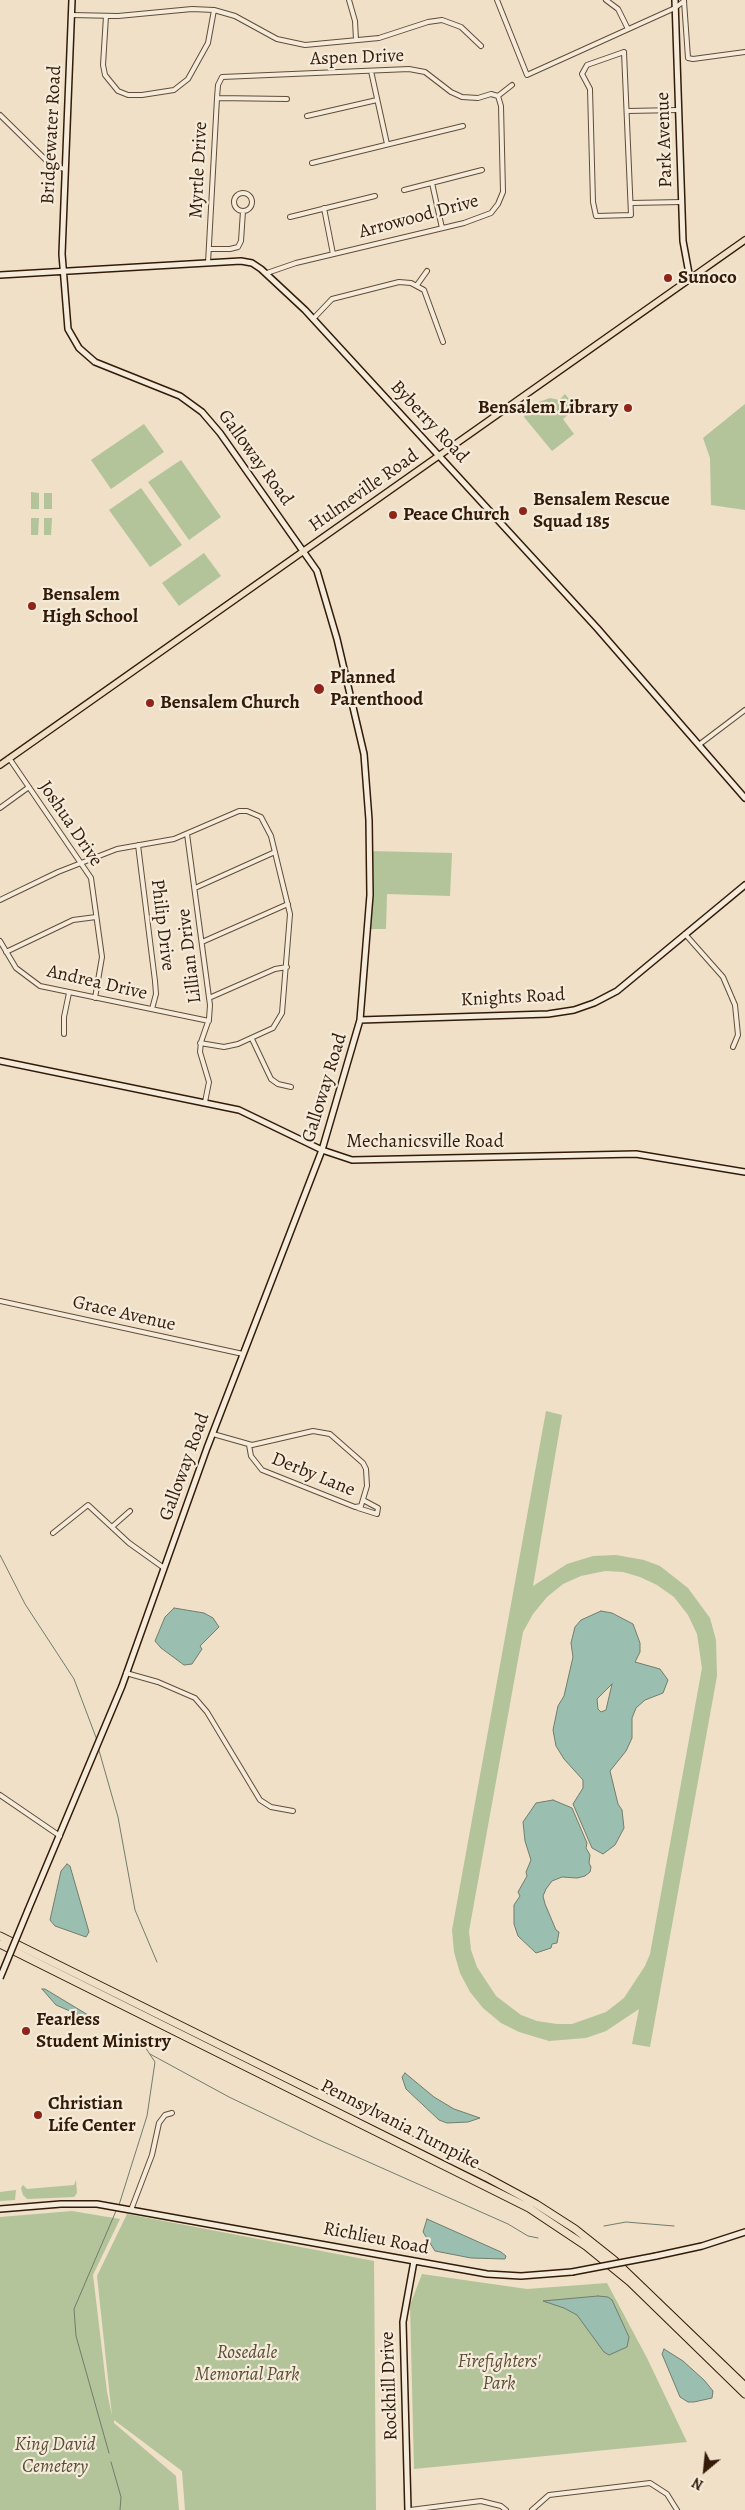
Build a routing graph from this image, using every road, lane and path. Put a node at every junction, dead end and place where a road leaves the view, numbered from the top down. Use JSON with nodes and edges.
{"nodes":[{"id":1,"x":72,"y":0,"type":"edge"},
{"id":2,"x":349,"y":0,"type":"edge"},
{"id":3,"x":497,"y":0,"type":"edge"},
{"id":4,"x":606,"y":0,"type":"edge"},
{"id":5,"x":674,"y":0,"type":"edge"},
{"id":6,"x":684,"y":0,"type":"edge"},
{"id":7,"x":675,"y":8,"type":"junction"},
{"id":8,"x":214,"y":10,"type":"junction"},
{"id":9,"x":71,"y":15,"type":"junction"},
{"id":10,"x":106,"y":16,"type":"junction"},
{"id":11,"x":628,"y":29,"type":"junction"},
{"id":12,"x":356,"y":40,"type":"junction"},
{"id":13,"x":481,"y":46,"type":"dead end"},
{"id":14,"x":745,"y":52,"type":"edge"},
{"id":15,"x":371,"y":71,"type":"junction"},
{"id":16,"x":221,"y":78,"type":"joint"},
{"id":17,"x":512,"y":86,"type":"dead end"},
{"id":18,"x":498,"y":96,"type":"junction"},
{"id":19,"x":217,"y":98,"type":"junction"},
{"id":20,"x":287,"y":99,"type":"dead end"},
{"id":21,"x":378,"y":100,"type":"junction"},
{"id":22,"x":679,"y":110,"type":"junction"},
{"id":23,"x":627,"y":111,"type":"junction"},
{"id":24,"x":0,"y":115,"type":"edge"},
{"id":25,"x":307,"y":116,"type":"dead end"},
{"id":26,"x":464,"y":126,"type":"dead end"},
{"id":27,"x":387,"y":144,"type":"junction"},
{"id":28,"x":312,"y":163,"type":"dead end"},
{"id":29,"x":65,"y":169,"type":"junction"},
{"id":30,"x":482,"y":170,"type":"dead end"},
{"id":31,"x":432,"y":183,"type":"junction"},
{"id":32,"x":404,"y":190,"type":"dead end"},
{"id":33,"x":375,"y":196,"type":"dead end"},
{"id":34,"x":682,"y":202,"type":"junction"},
{"id":35,"x":631,"y":203,"type":"junction"},
{"id":36,"x":324,"y":208,"type":"junction"},
{"id":37,"x":243,"y":211,"type":"junction"},
{"id":38,"x":290,"y":217,"type":"dead end"},
{"id":39,"x":442,"y":228,"type":"junction"},
{"id":40,"x":745,"y":240,"type":"edge"},
{"id":41,"x":211,"y":249,"type":"junction"},
{"id":42,"x":333,"y":254,"type":"junction"},
{"id":43,"x":208,"y":263,"type":"junction"},
{"id":44,"x":62,"y":271,"type":"junction"},
{"id":45,"x":427,"y":271,"type":"dead end"},
{"id":46,"x":267,"y":273,"type":"junction"},
{"id":47,"x":0,"y":275,"type":"edge"},
{"id":48,"x":690,"y":279,"type":"junction"},
{"id":49,"x":417,"y":285,"type":"junction"},
{"id":50,"x":312,"y":318,"type":"junction"},
{"id":51,"x":443,"y":342,"type":"dead end"},
{"id":52,"x":439,"y":456,"type":"junction"},
{"id":53,"x":304,"y":552,"type":"junction"},
{"id":54,"x":745,"y":710,"type":"edge"},
{"id":55,"x":700,"y":744,"type":"junction"},
{"id":56,"x":9,"y":758,"type":"junction"},
{"id":57,"x":0,"y":764,"type":"edge"},
{"id":58,"x":29,"y":787,"type":"junction"},
{"id":59,"x":745,"y":798,"type":"edge"},
{"id":60,"x":0,"y":808,"type":"edge"},
{"id":61,"x":187,"y":834,"type":"junction"},
{"id":62,"x":138,"y":845,"type":"junction"},
{"id":63,"x":275,"y":852,"type":"junction"},
{"id":64,"x":81,"y":862,"type":"junction"},
{"id":65,"x":745,"y":885,"type":"edge"},
{"id":66,"x":195,"y":888,"type":"junction"},
{"id":67,"x":0,"y":900,"type":"edge"},
{"id":68,"x":288,"y":904,"type":"junction"},
{"id":69,"x":96,"y":916,"type":"junction"},
{"id":70,"x":685,"y":934,"type":"junction"},
{"id":71,"x":0,"y":940,"type":"edge"},
{"id":72,"x":202,"y":942,"type":"junction"},
{"id":73,"x":6,"y":952,"type":"junction"},
{"id":74,"x":287,"y":967,"type":"junction"},
{"id":75,"x":69,"y":993,"type":"junction"},
{"id":76,"x":95,"y":998,"type":"junction"},
{"id":77,"x":210,"y":998,"type":"junction"},
{"id":78,"x":152,"y":1009,"type":"junction"},
{"id":79,"x":360,"y":1020,"type":"junction"},
{"id":80,"x":209,"y":1021,"type":"junction"},
{"id":81,"x":64,"y":1034,"type":"dead end"},
{"id":82,"x":252,"y":1038,"type":"junction"},
{"id":83,"x":200,"y":1043,"type":"junction"},
{"id":84,"x":733,"y":1047,"type":"dead end"},
{"id":85,"x":0,"y":1061,"type":"edge"},
{"id":86,"x":291,"y":1087,"type":"dead end"},
{"id":87,"x":206,"y":1102,"type":"junction"},
{"id":88,"x":322,"y":1150,"type":"junction"},
{"id":89,"x":745,"y":1172,"type":"edge"},
{"id":90,"x":0,"y":1301,"type":"edge"},
{"id":91,"x":243,"y":1354,"type":"junction"},
{"id":92,"x":213,"y":1434,"type":"junction"},
{"id":93,"x":250,"y":1445,"type":"junction"},
{"id":94,"x":363,"y":1500,"type":"junction"},
{"id":95,"x":358,"y":1508,"type":"junction"},
{"id":96,"x":130,"y":1511,"type":"dead end"},
{"id":97,"x":113,"y":1526,"type":"junction"},
{"id":98,"x":52,"y":1533,"type":"dead end"},
{"id":99,"x":164,"y":1568,"type":"junction"},
{"id":100,"x":126,"y":1673,"type":"junction"},
{"id":101,"x":0,"y":1795,"type":"edge"},
{"id":102,"x":293,"y":1812,"type":"dead end"},
{"id":103,"x":60,"y":1836,"type":"junction"},
{"id":104,"x":0,"y":1936,"type":"edge"},
{"id":105,"x":0,"y":1944,"type":"edge"},
{"id":106,"x":0,"y":1979,"type":"edge"},
{"id":107,"x":172,"y":2113,"type":"dead end"},
{"id":108,"x":0,"y":2209,"type":"edge"},
{"id":109,"x":131,"y":2210,"type":"junction"},
{"id":110,"x":745,"y":2232,"type":"edge"},
{"id":111,"x":414,"y":2261,"type":"junction"},
{"id":112,"x":745,"y":2386,"type":"edge"},
{"id":113,"x":745,"y":2394,"type":"edge"},
{"id":114,"x":409,"y":2510,"type":"edge"},
{"id":115,"x":506,"y":2510,"type":"edge"},
{"id":116,"x":532,"y":2510,"type":"edge"},
{"id":117,"x":677,"y":2510,"type":"edge"}],
"edges":[{"from":1,"to":9,"type":"main road","name":"Bridgewater Road"},
{"from":2,"to":12,"type":"street"},
{"from":3,"to":11,"type":"street"},
{"from":4,"to":11,"type":"street"},
{"from":5,"to":7,"type":"main road","name":"Park Avenue"},
{"from":6,"to":7,"type":"street"},
{"from":6,"to":14,"type":"street"},
{"from":7,"to":11,"type":"street"},
{"from":7,"to":22,"type":"main road","name":"Park Avenue"},
{"from":8,"to":10,"type":"street"},
{"from":8,"to":10,"type":"street"},
{"from":8,"to":12,"type":"street"},
{"from":9,"to":10,"type":"street"},
{"from":9,"to":29,"type":"main road","name":"Bridgewater Road"},
{"from":12,"to":13,"type":"street"},
{"from":15,"to":16,"type":"street","name":"Aspen Drive"},
{"from":15,"to":18,"type":"street","name":"Aspen Drive"},
{"from":15,"to":21,"type":"street"},
{"from":16,"to":19,"type":"street","name":"Myrtle Drive"},
{"from":17,"to":18,"type":"street"},
{"from":18,"to":39,"type":"street","name":"Arrowood Drive"},
{"from":19,"to":20,"type":"street"},
{"from":19,"to":41,"type":"street","name":"Myrtle Drive"},
{"from":21,"to":25,"type":"street"},
{"from":21,"to":27,"type":"street"},
{"from":22,"to":23,"type":"street"},
{"from":22,"to":34,"type":"main road","name":"Park Avenue"},
{"from":23,"to":35,"type":"street"},
{"from":23,"to":35,"type":"street"},
{"from":24,"to":29,"type":"street"},
{"from":26,"to":27,"type":"street"},
{"from":27,"to":28,"type":"street"},
{"from":29,"to":44,"type":"main road","name":"Bridgewater Road"},
{"from":30,"to":31,"type":"street"},
{"from":31,"to":32,"type":"street"},
{"from":31,"to":39,"type":"street"},
{"from":33,"to":36,"type":"street"},
{"from":34,"to":35,"type":"street"},
{"from":34,"to":48,"type":"main road","name":"Park Avenue"},
{"from":36,"to":38,"type":"street"},
{"from":36,"to":42,"type":"street"},
{"from":37,"to":37,"type":"street"},
{"from":37,"to":41,"type":"street"},
{"from":39,"to":42,"type":"street","name":"Arrowood Drive"},
{"from":40,"to":48,"type":"main road","name":"Hulmeville Road"},
{"from":41,"to":43,"type":"street","name":"Myrtle Drive"},
{"from":42,"to":46,"type":"street","name":"Arrowood Drive"},
{"from":43,"to":44,"type":"main road","name":"Byberry Road"},
{"from":43,"to":46,"type":"main road","name":"Byberry Road"},
{"from":44,"to":47,"type":"main road","name":"Byberry Road"},
{"from":44,"to":53,"type":"main road","name":"Galloway Road"},
{"from":45,"to":49,"type":"street"},
{"from":46,"to":50,"type":"main road","name":"Byberry Road"},
{"from":48,"to":52,"type":"main road","name":"Hulmeville Road"},
{"from":49,"to":50,"type":"street"},
{"from":49,"to":51,"type":"street"},
{"from":50,"to":52,"type":"main road","name":"Byberry Road"},
{"from":52,"to":53,"type":"main road","name":"Hulmeville Road"},
{"from":52,"to":55,"type":"main road","name":"Byberry Road"},
{"from":53,"to":56,"type":"main road","name":"Hulmeville Road"},
{"from":53,"to":79,"type":"main road","name":"Galloway Road"},
{"from":54,"to":55,"type":"street"},
{"from":55,"to":59,"type":"main road","name":"Byberry Road"},
{"from":56,"to":57,"type":"main road","name":"Hulmeville Road"},
{"from":56,"to":58,"type":"street","name":"Joshua Drive"},
{"from":58,"to":60,"type":"street"},
{"from":58,"to":64,"type":"street","name":"Joshua Drive"},
{"from":61,"to":62,"type":"street"},
{"from":61,"to":63,"type":"street"},
{"from":61,"to":66,"type":"street","name":"Lillian Drive"},
{"from":62,"to":64,"type":"street"},
{"from":62,"to":78,"type":"street","name":"Philip Drive"},
{"from":63,"to":66,"type":"street"},
{"from":63,"to":68,"type":"street"},
{"from":64,"to":67,"type":"street"},
{"from":64,"to":69,"type":"street","name":"Joshua Drive"},
{"from":65,"to":70,"type":"main road","name":"Knights Road"},
{"from":66,"to":72,"type":"street","name":"Lillian Drive"},
{"from":68,"to":72,"type":"street"},
{"from":68,"to":74,"type":"street"},
{"from":69,"to":73,"type":"street"},
{"from":69,"to":76,"type":"street","name":"Joshua Drive"},
{"from":70,"to":79,"type":"main road","name":"Knights Road"},
{"from":70,"to":84,"type":"street"},
{"from":71,"to":73,"type":"street","name":"Andrea Drive"},
{"from":72,"to":77,"type":"street","name":"Lillian Drive"},
{"from":73,"to":75,"type":"street","name":"Andrea Drive"},
{"from":74,"to":77,"type":"street"},
{"from":74,"to":82,"type":"street"},
{"from":75,"to":76,"type":"street","name":"Andrea Drive"},
{"from":75,"to":81,"type":"street"},
{"from":76,"to":78,"type":"street","name":"Andrea Drive"},
{"from":77,"to":80,"type":"street","name":"Lillian Drive"},
{"from":78,"to":80,"type":"street","name":"Andrea Drive"},
{"from":79,"to":88,"type":"main road","name":"Galloway Road"},
{"from":80,"to":83,"type":"street","name":"Lillian Drive"},
{"from":82,"to":83,"type":"street"},
{"from":82,"to":86,"type":"street"},
{"from":83,"to":87,"type":"street"},
{"from":85,"to":87,"type":"main road","name":"Mechanicsville Road"},
{"from":87,"to":88,"type":"main road","name":"Mechanicsville Road"},
{"from":88,"to":89,"type":"main road","name":"Mechanicsville Road"},
{"from":88,"to":91,"type":"main road","name":"Galloway Road"},
{"from":90,"to":91,"type":"street","name":"Grace Avenue"},
{"from":91,"to":92,"type":"main road","name":"Galloway Road"},
{"from":92,"to":93,"type":"street","name":"Derby Lane"},
{"from":92,"to":99,"type":"main road","name":"Galloway Road"},
{"from":93,"to":94,"type":"street","name":"Derby Lane"},
{"from":93,"to":95,"type":"street","name":"Derby Lane"},
{"from":94,"to":95,"type":"street","name":"Derby Lane"},
{"from":94,"to":95,"type":"street"},
{"from":96,"to":97,"type":"street"},
{"from":97,"to":98,"type":"street"},
{"from":97,"to":99,"type":"street"},
{"from":99,"to":100,"type":"main road","name":"Galloway Road"},
{"from":100,"to":102,"type":"street"},
{"from":100,"to":103,"type":"main road","name":"Galloway Road"},
{"from":101,"to":103,"type":"street"},
{"from":103,"to":106,"type":"main road","name":"Galloway Road","bridge":true},
{"from":104,"to":112,"type":"highway","name":"Pennsylvania Turnpike"},
{"from":105,"to":113,"type":"highway","name":"Pennsylvania Turnpike"},
{"from":107,"to":109,"type":"street"},
{"from":108,"to":109,"type":"main road","name":"Richlieu Road"},
{"from":109,"to":111,"type":"main road","name":"Richlieu Road"},
{"from":110,"to":111,"type":"main road","name":"Richlieu Road","bridge":true},
{"from":111,"to":114,"type":"main road","name":"Rockhill Drive"},
{"from":114,"to":115,"type":"street"},
{"from":116,"to":117,"type":"street"}]}
